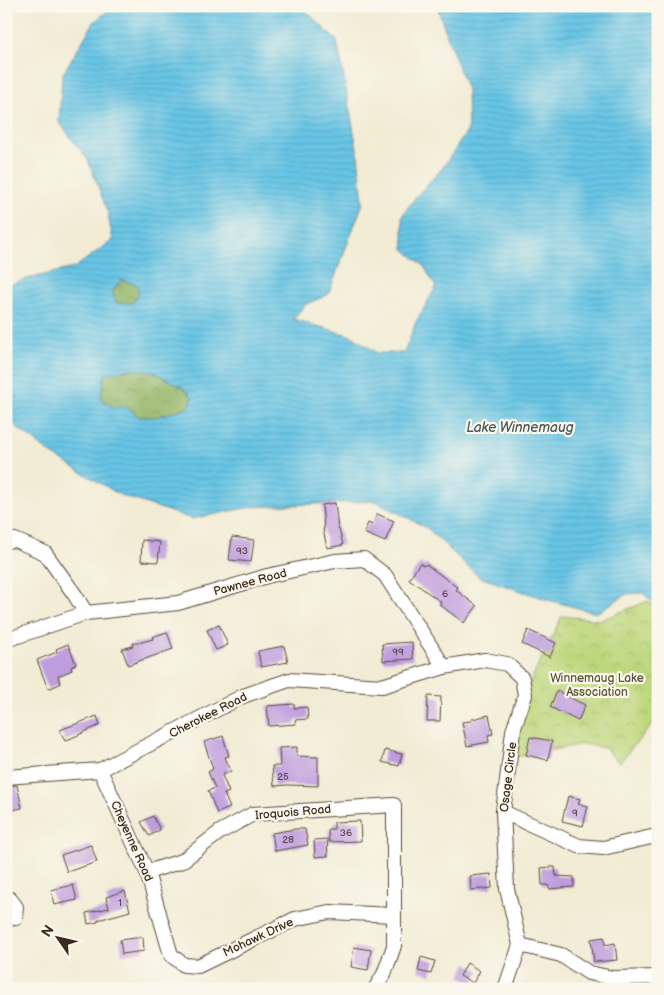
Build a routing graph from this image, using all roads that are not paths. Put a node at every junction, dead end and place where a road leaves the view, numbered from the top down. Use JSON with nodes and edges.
{"nodes":[{"id":1,"x":6,"y":541,"type":"edge"},
{"id":2,"x":86,"y":613,"type":"junction"},
{"id":3,"x":6,"y":640,"type":"edge"},
{"id":4,"x":444,"y":667,"type":"junction"},
{"id":5,"x":100,"y":770,"type":"junction"},
{"id":6,"x":6,"y":777,"type":"edge"},
{"id":7,"x":503,"y":812,"type":"junction"},
{"id":8,"x":658,"y":837,"type":"edge"},
{"id":9,"x":147,"y":872,"type":"junction"},
{"id":10,"x":6,"y":898,"type":"edge"},
{"id":11,"x":394,"y":915,"type":"junction"},
{"id":12,"x":15,"y":918,"type":"dead end"},
{"id":13,"x":520,"y":945,"type":"junction"},
{"id":14,"x":184,"y":965,"type":"joint"},
{"id":15,"x":658,"y":977,"type":"edge"},
{"id":16,"x":375,"y":989,"type":"edge"},
{"id":17,"x":505,"y":989,"type":"edge"}],
"edges":[{"from":1,"to":2,"type":"street"},
{"from":2,"to":3,"type":"street","name":"Pawnee Road"},
{"from":2,"to":4,"type":"street","name":"Pawnee Road"},
{"from":4,"to":5,"type":"street","name":"Cherokee Road"},
{"from":4,"to":7,"type":"street","name":"Osage Circle"},
{"from":5,"to":6,"type":"street","name":"Cherokee Road"},
{"from":5,"to":9,"type":"street","name":"Cheyenne Road"},
{"from":7,"to":8,"type":"street"},
{"from":7,"to":13,"type":"street","name":"Osage Circle"},
{"from":9,"to":11,"type":"street","name":"Iroquois Road"},
{"from":9,"to":14,"type":"street","name":"Cheyenne Road"},
{"from":10,"to":12,"type":"street"},
{"from":11,"to":14,"type":"street","name":"Mohawk Drive"},
{"from":11,"to":16,"type":"street"},
{"from":13,"to":15,"type":"street"},
{"from":13,"to":17,"type":"street"}]}
